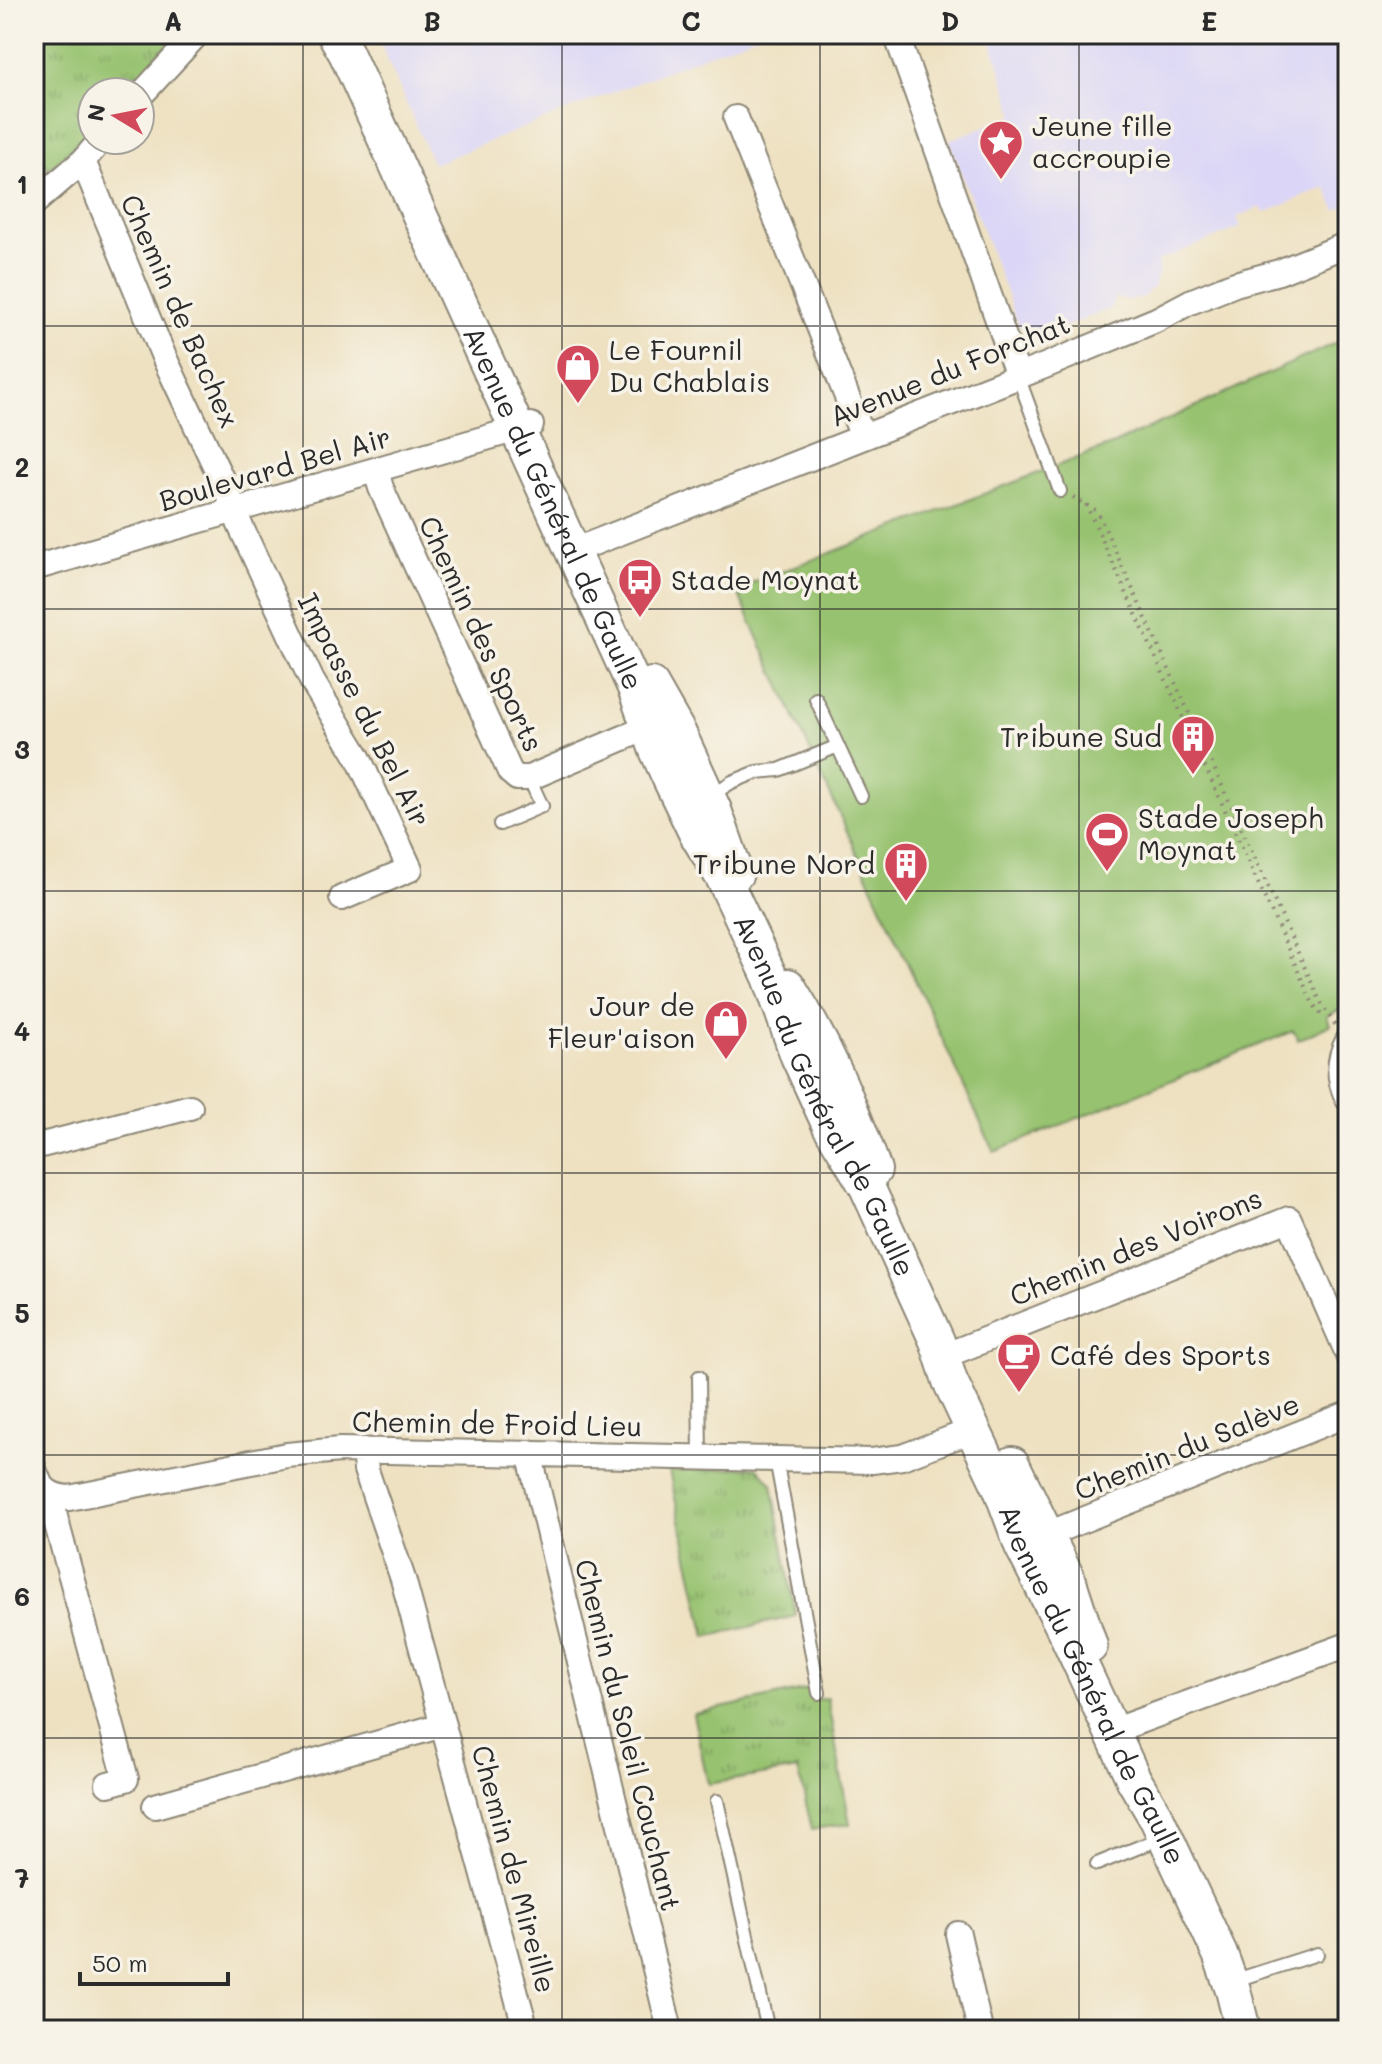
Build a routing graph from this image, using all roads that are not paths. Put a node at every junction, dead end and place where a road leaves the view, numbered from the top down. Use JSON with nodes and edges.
{"nodes":[{"id":1,"x":197,"y":34,"type":"edge"},
{"id":2,"x":335,"y":34,"type":"edge"},
{"id":3,"x":351,"y":34,"type":"edge"},
{"id":4,"x":896,"y":34,"type":"edge"},
{"id":5,"x":156,"y":79,"type":"edge"},
{"id":6,"x":736,"y":118,"type":"dead end"},
{"id":7,"x":87,"y":156,"type":"edge"},
{"id":8,"x":83,"y":161,"type":"junction"},
{"id":9,"x":34,"y":203,"type":"edge"},
{"id":10,"x":1348,"y":244,"type":"edge"},
{"id":11,"x":1018,"y":376,"type":"junction"},
{"id":12,"x":524,"y":427,"type":"junction"},
{"id":13,"x":863,"y":437,"type":"junction"},
{"id":14,"x":376,"y":471,"type":"junction"},
{"id":15,"x":1060,"y":491,"type":"dead end"},
{"id":16,"x":234,"y":511,"type":"junction"},
{"id":17,"x":580,"y":548,"type":"junction"},
{"id":18,"x":34,"y":568,"type":"edge"},
{"id":19,"x":816,"y":699,"type":"dead end"},
{"id":20,"x":649,"y":727,"type":"junction"},
{"id":21,"x":838,"y":746,"type":"junction"},
{"id":22,"x":678,"y":764,"type":"junction"},
{"id":23,"x":529,"y":778,"type":"junction"},
{"id":24,"x":861,"y":796,"type":"dead end"},
{"id":25,"x":696,"y":802,"type":"junction"},
{"id":26,"x":500,"y":824,"type":"dead end"},
{"id":27,"x":342,"y":898,"type":"dead end"},
{"id":28,"x":1342,"y":1037,"type":"edge"},
{"id":29,"x":1348,"y":1099,"type":"edge"},
{"id":30,"x":834,"y":1103,"type":"junction"},
{"id":31,"x":190,"y":1107,"type":"dead end"},
{"id":32,"x":34,"y":1147,"type":"edge"},
{"id":33,"x":959,"y":1350,"type":"junction"},
{"id":34,"x":1348,"y":1354,"type":"edge"},
{"id":35,"x":699,"y":1377,"type":"dead end"},
{"id":36,"x":1348,"y":1414,"type":"edge"},
{"id":37,"x":982,"y":1425,"type":"junction"},
{"id":38,"x":364,"y":1450,"type":"junction"},
{"id":39,"x":529,"y":1453,"type":"junction"},
{"id":40,"x":700,"y":1458,"type":"junction"},
{"id":41,"x":776,"y":1459,"type":"junction"},
{"id":42,"x":34,"y":1469,"type":"edge"},
{"id":43,"x":43,"y":1502,"type":"edge"},
{"id":44,"x":1035,"y":1540,"type":"junction"},
{"id":45,"x":1348,"y":1645,"type":"edge"},
{"id":46,"x":819,"y":1693,"type":"dead end"},
{"id":47,"x":443,"y":1725,"type":"junction"},
{"id":48,"x":1119,"y":1729,"type":"junction"},
{"id":49,"x":108,"y":1784,"type":"dead end"},
{"id":50,"x":717,"y":1801,"type":"dead end"},
{"id":51,"x":155,"y":1806,"type":"dead end"},
{"id":52,"x":1165,"y":1837,"type":"junction"},
{"id":53,"x":1097,"y":1864,"type":"dead end"},
{"id":54,"x":958,"y":1934,"type":"dead end"},
{"id":55,"x":1317,"y":1954,"type":"dead end"},
{"id":56,"x":1242,"y":1978,"type":"junction"},
{"id":57,"x":526,"y":2030,"type":"edge"},
{"id":58,"x":670,"y":2030,"type":"edge"},
{"id":59,"x":768,"y":2030,"type":"edge"},
{"id":60,"x":980,"y":2030,"type":"edge"},
{"id":61,"x":1243,"y":2030,"type":"edge"},
{"id":62,"x":1261,"y":2030,"type":"edge"}],
"edges":[{"from":1,"to":5,"type":"street"},
{"from":2,"to":12,"type":"main road","name":"Avenue du Général de Gaulle"},
{"from":3,"to":12,"type":"main road","name":"Avenue du Général de Gaulle"},
{"from":4,"to":11,"type":"street"},
{"from":6,"to":13,"type":"street"},
{"from":7,"to":8,"type":"street"},
{"from":8,"to":9,"type":"street"},
{"from":8,"to":16,"type":"street","name":"Chemin de Bachex"},
{"from":10,"to":11,"type":"street","name":"Avenue du Forchat"},
{"from":11,"to":13,"type":"street","name":"Avenue du Forchat"},
{"from":11,"to":15,"type":"lane"},
{"from":12,"to":14,"type":"street","name":"Boulevard Bel Air"},
{"from":12,"to":17,"type":"main road","name":"Avenue du Général de Gaulle"},
{"from":13,"to":17,"type":"street","name":"Avenue du Forchat"},
{"from":14,"to":16,"type":"street","name":"Boulevard Bel Air"},
{"from":14,"to":23,"type":"street","name":"Chemin des Sports"},
{"from":16,"to":18,"type":"street","name":"Boulevard Bel Air"},
{"from":16,"to":27,"type":"street","name":"Impasse du Bel Air"},
{"from":17,"to":20,"type":"main road","name":"Avenue du Général de Gaulle"},
{"from":17,"to":22,"type":"main road","name":"Avenue du Général de Gaulle"},
{"from":19,"to":21,"type":"lane"},
{"from":20,"to":22,"type":"main road","name":"Avenue du Général de Gaulle"},
{"from":20,"to":23,"type":"street","name":"Chemin des Sports"},
{"from":21,"to":24,"type":"lane"},
{"from":21,"to":25,"type":"lane"},
{"from":22,"to":25,"type":"main road","name":"Avenue du Général de Gaulle"},
{"from":23,"to":26,"type":"lane"},
{"from":25,"to":30,"type":"main road","name":"Avenue du Général de Gaulle"},
{"from":28,"to":29,"type":"street"},
{"from":30,"to":33,"type":"main road","name":"Avenue du Général de Gaulle"},
{"from":30,"to":37,"type":"main road","name":"Avenue du Général de Gaulle"},
{"from":31,"to":32,"type":"street"},
{"from":33,"to":34,"type":"street","name":"Chemin des Voirons"},
{"from":33,"to":37,"type":"main road","name":"Avenue du Général de Gaulle"},
{"from":35,"to":40,"type":"lane"},
{"from":36,"to":44,"type":"street","name":"Chemin du Salève"},
{"from":37,"to":41,"type":"street","name":"Chemin de Froid Lieu"},
{"from":37,"to":44,"type":"main road","name":"Avenue du Général de Gaulle"},
{"from":38,"to":39,"type":"street","name":"Chemin de Froid Lieu"},
{"from":38,"to":43,"type":"street","name":"Chemin de Froid Lieu"},
{"from":38,"to":47,"type":"street","name":"Chemin de Mireille"},
{"from":39,"to":40,"type":"street","name":"Chemin de Froid Lieu"},
{"from":39,"to":58,"type":"street","name":"Chemin du Soleil Couchant"},
{"from":40,"to":41,"type":"street","name":"Chemin de Froid Lieu"},
{"from":41,"to":46,"type":"lane"},
{"from":42,"to":43,"type":"street"},
{"from":43,"to":49,"type":"street"},
{"from":44,"to":48,"type":"main road","name":"Avenue du Général de Gaulle"},
{"from":45,"to":48,"type":"street"},
{"from":47,"to":51,"type":"street","name":"Chemin de Mireille"},
{"from":47,"to":57,"type":"street","name":"Chemin de Mireille"},
{"from":48,"to":52,"type":"main road","name":"Avenue du Général de Gaulle"},
{"from":48,"to":56,"type":"main road","name":"Avenue du Général de Gaulle"},
{"from":50,"to":59,"type":"lane"},
{"from":52,"to":53,"type":"lane"},
{"from":52,"to":61,"type":"main road","name":"Avenue du Général de Gaulle"},
{"from":54,"to":60,"type":"street"},
{"from":55,"to":56,"type":"lane"},
{"from":56,"to":62,"type":"main road","name":"Avenue du Général de Gaulle"}]}
